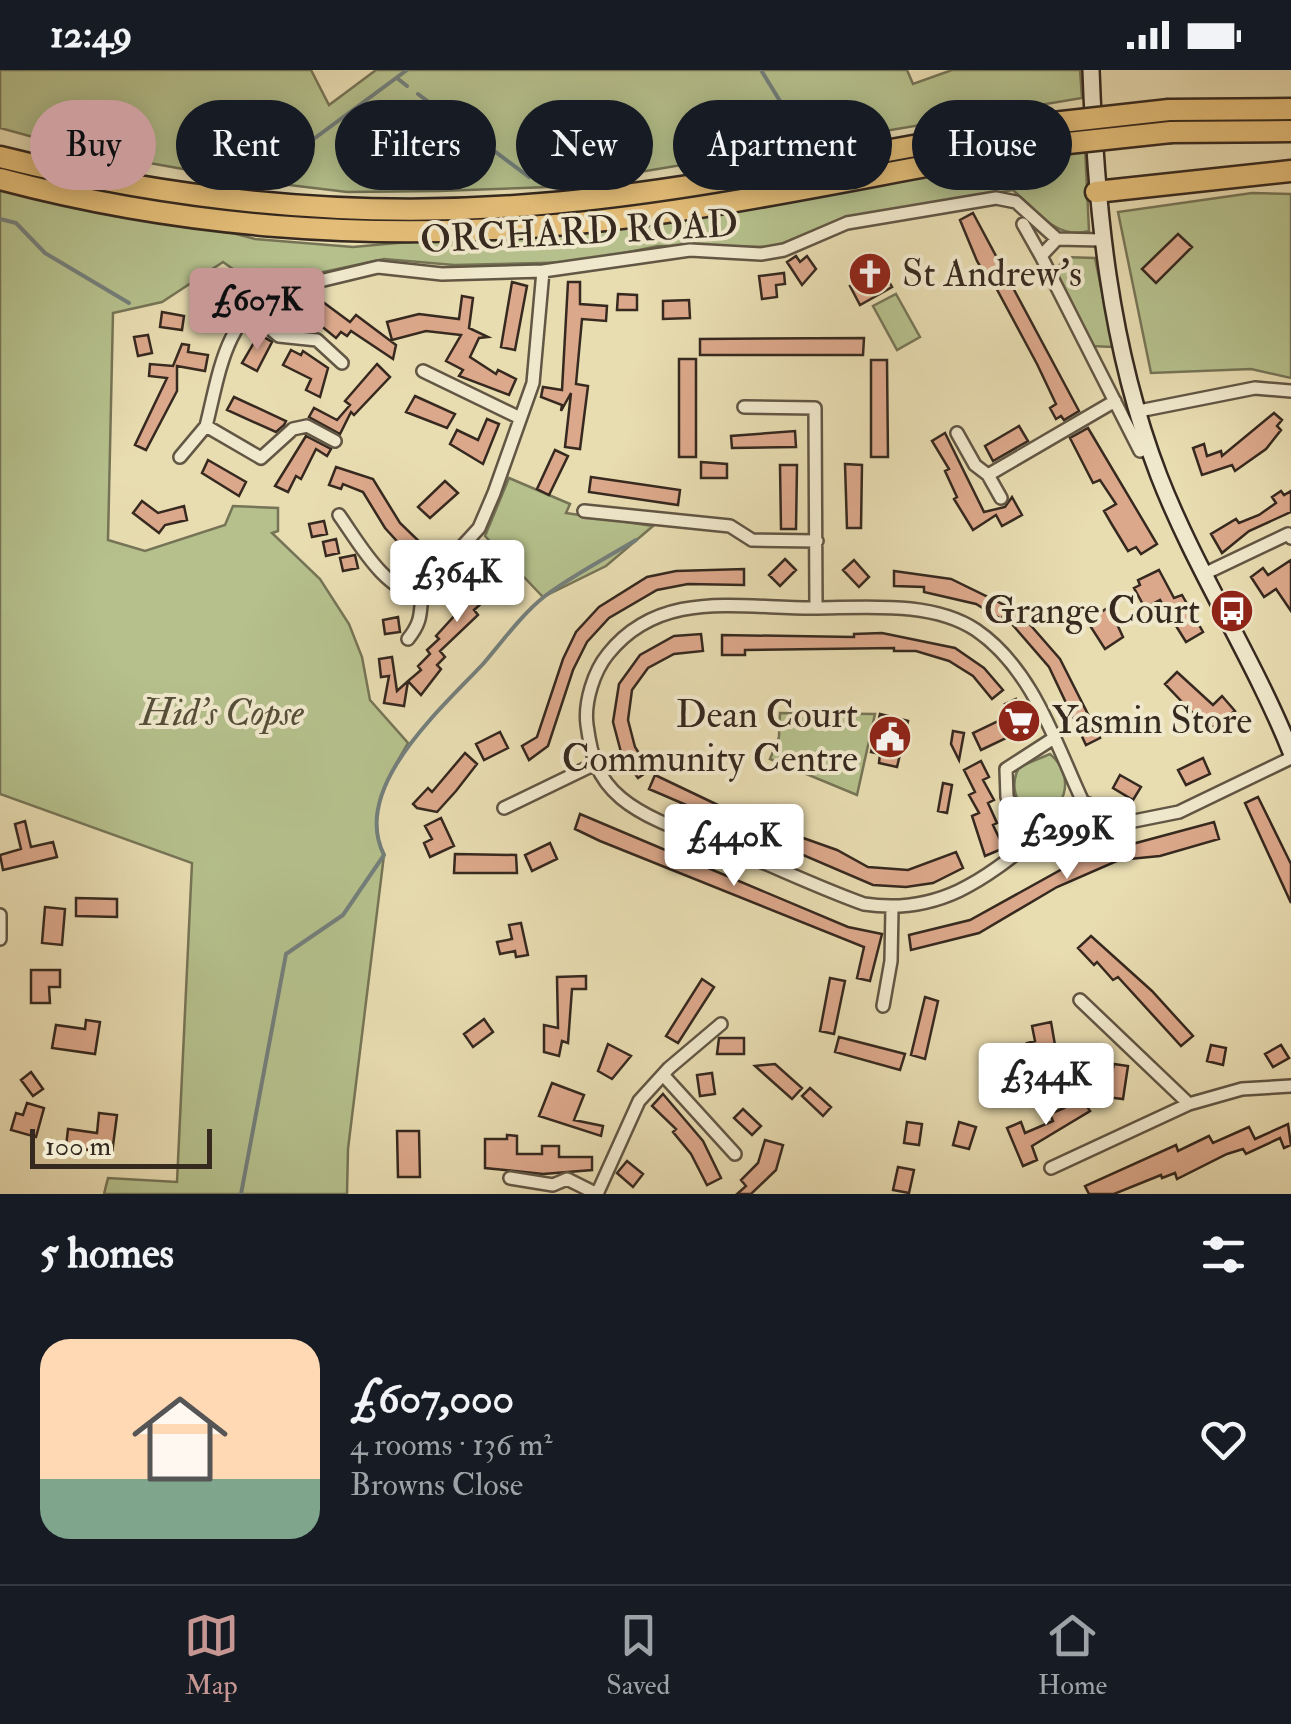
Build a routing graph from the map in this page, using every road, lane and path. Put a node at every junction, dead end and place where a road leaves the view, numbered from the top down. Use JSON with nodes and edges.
{"nodes":[{"id":1,"x":1090,"y":70,"type":"edge"},
{"id":2,"x":1291,"y":109,"type":"edge"},
{"id":3,"x":1072,"y":129,"type":"edge"},
{"id":4,"x":1291,"y":131,"type":"edge"},
{"id":5,"x":1072,"y":135,"type":"edge"},
{"id":6,"x":912,"y":154,"type":"edge"},
{"id":7,"x":0,"y":156,"type":"edge"},
{"id":8,"x":912,"y":161,"type":"edge"},
{"id":9,"x":1291,"y":171,"type":"edge"},
{"id":10,"x":0,"y":179,"type":"edge"},
{"id":11,"x":1096,"y":192,"type":"junction"},
{"id":12,"x":1023,"y":224,"type":"dead end"},
{"id":13,"x":1057,"y":239,"type":"junction"},
{"id":14,"x":1102,"y":240,"type":"junction"},
{"id":15,"x":1041,"y":256,"type":"junction"},
{"id":16,"x":543,"y":271,"type":"junction"},
{"id":17,"x":250,"y":312,"type":"junction"},
{"id":18,"x":342,"y":363,"type":"dead end"},
{"id":19,"x":424,"y":371,"type":"dead end"},
{"id":20,"x":1291,"y":391,"type":"edge"},
{"id":21,"x":1115,"y":401,"type":"junction"},
{"id":22,"x":744,"y":407,"type":"dead end"},
{"id":23,"x":1139,"y":411,"type":"junction"},
{"id":24,"x":518,"y":417,"type":"junction"},
{"id":25,"x":206,"y":426,"type":"junction"},
{"id":26,"x":957,"y":433,"type":"dead end"},
{"id":27,"x":336,"y":441,"type":"dead end"},
{"id":28,"x":1140,"y":451,"type":"dead end"},
{"id":29,"x":180,"y":457,"type":"dead end"},
{"id":30,"x":988,"y":474,"type":"junction"},
{"id":31,"x":1001,"y":498,"type":"dead end"},
{"id":32,"x":584,"y":511,"type":"dead end"},
{"id":33,"x":339,"y":515,"type":"dead end"},
{"id":34,"x":1291,"y":538,"type":"edge"},
{"id":35,"x":817,"y":541,"type":"junction"},
{"id":36,"x":1204,"y":574,"type":"junction"},
{"id":37,"x":422,"y":596,"type":"junction"},
{"id":38,"x":816,"y":608,"type":"junction"},
{"id":39,"x":408,"y":640,"type":"dead end"},
{"id":40,"x":1054,"y":738,"type":"junction"},
{"id":41,"x":1291,"y":755,"type":"edge"},
{"id":42,"x":593,"y":765,"type":"junction"},
{"id":43,"x":1083,"y":802,"type":"junction"},
{"id":44,"x":504,"y":808,"type":"dead end"},
{"id":45,"x":1032,"y":837,"type":"junction"},
{"id":46,"x":892,"y":908,"type":"junction"},
{"id":47,"x":0,"y":915,"type":"edge"},
{"id":48,"x":0,"y":939,"type":"edge"},
{"id":49,"x":1080,"y":1000,"type":"dead end"},
{"id":50,"x":883,"y":1006,"type":"dead end"},
{"id":51,"x":722,"y":1024,"type":"dead end"},
{"id":52,"x":664,"y":1076,"type":"junction"},
{"id":53,"x":1291,"y":1086,"type":"edge"},
{"id":54,"x":1189,"y":1104,"type":"junction"},
{"id":55,"x":734,"y":1154,"type":"dead end"},
{"id":56,"x":1051,"y":1168,"type":"dead end"},
{"id":57,"x":510,"y":1178,"type":"dead end"},
{"id":58,"x":597,"y":1194,"type":"edge"}],
"edges":[{"from":1,"to":11,"type":"main road"},
{"from":2,"to":3,"type":"highway","bridge":true},
{"from":4,"to":5,"type":"highway","bridge":true},
{"from":6,"to":7,"type":"highway"},
{"from":8,"to":10,"type":"highway"},
{"from":9,"to":11,"type":"highway"},
{"from":11,"to":14,"type":"main road"},
{"from":12,"to":15,"type":"street"},
{"from":13,"to":14,"type":"street"},
{"from":13,"to":15,"type":"street"},
{"from":13,"to":16,"type":"street","name":"ORCHARD ROAD"},
{"from":14,"to":23,"type":"main road"},
{"from":15,"to":21,"type":"street"},
{"from":16,"to":17,"type":"street","name":"ORCHARD ROAD"},
{"from":16,"to":24,"type":"street"},
{"from":17,"to":18,"type":"street"},
{"from":17,"to":25,"type":"street","name":"ORCHARD ROAD"},
{"from":19,"to":24,"type":"street"},
{"from":20,"to":23,"type":"street"},
{"from":21,"to":28,"type":"street"},
{"from":21,"to":30,"type":"street"},
{"from":22,"to":35,"type":"street"},
{"from":23,"to":36,"type":"main road"},
{"from":24,"to":37,"type":"street"},
{"from":25,"to":27,"type":"street"},
{"from":25,"to":29,"type":"street"},
{"from":26,"to":30,"type":"street"},
{"from":30,"to":31,"type":"street"},
{"from":32,"to":35,"type":"street"},
{"from":33,"to":37,"type":"street"},
{"from":34,"to":36,"type":"street"},
{"from":35,"to":38,"type":"street"},
{"from":36,"to":41,"type":"main road"},
{"from":37,"to":39,"type":"street"},
{"from":38,"to":40,"type":"street"},
{"from":38,"to":42,"type":"street"},
{"from":40,"to":43,"type":"street"},
{"from":40,"to":45,"type":"street"},
{"from":41,"to":43,"type":"street"},
{"from":42,"to":44,"type":"street"},
{"from":42,"to":46,"type":"street"},
{"from":43,"to":45,"type":"street"},
{"from":45,"to":46,"type":"street"},
{"from":46,"to":50,"type":"street"},
{"from":47,"to":48,"type":"street"},
{"from":49,"to":54,"type":"street"},
{"from":51,"to":52,"type":"street"},
{"from":52,"to":55,"type":"street"},
{"from":52,"to":58,"type":"street"},
{"from":53,"to":54,"type":"street"},
{"from":54,"to":56,"type":"street"},
{"from":57,"to":58,"type":"street"}]}
